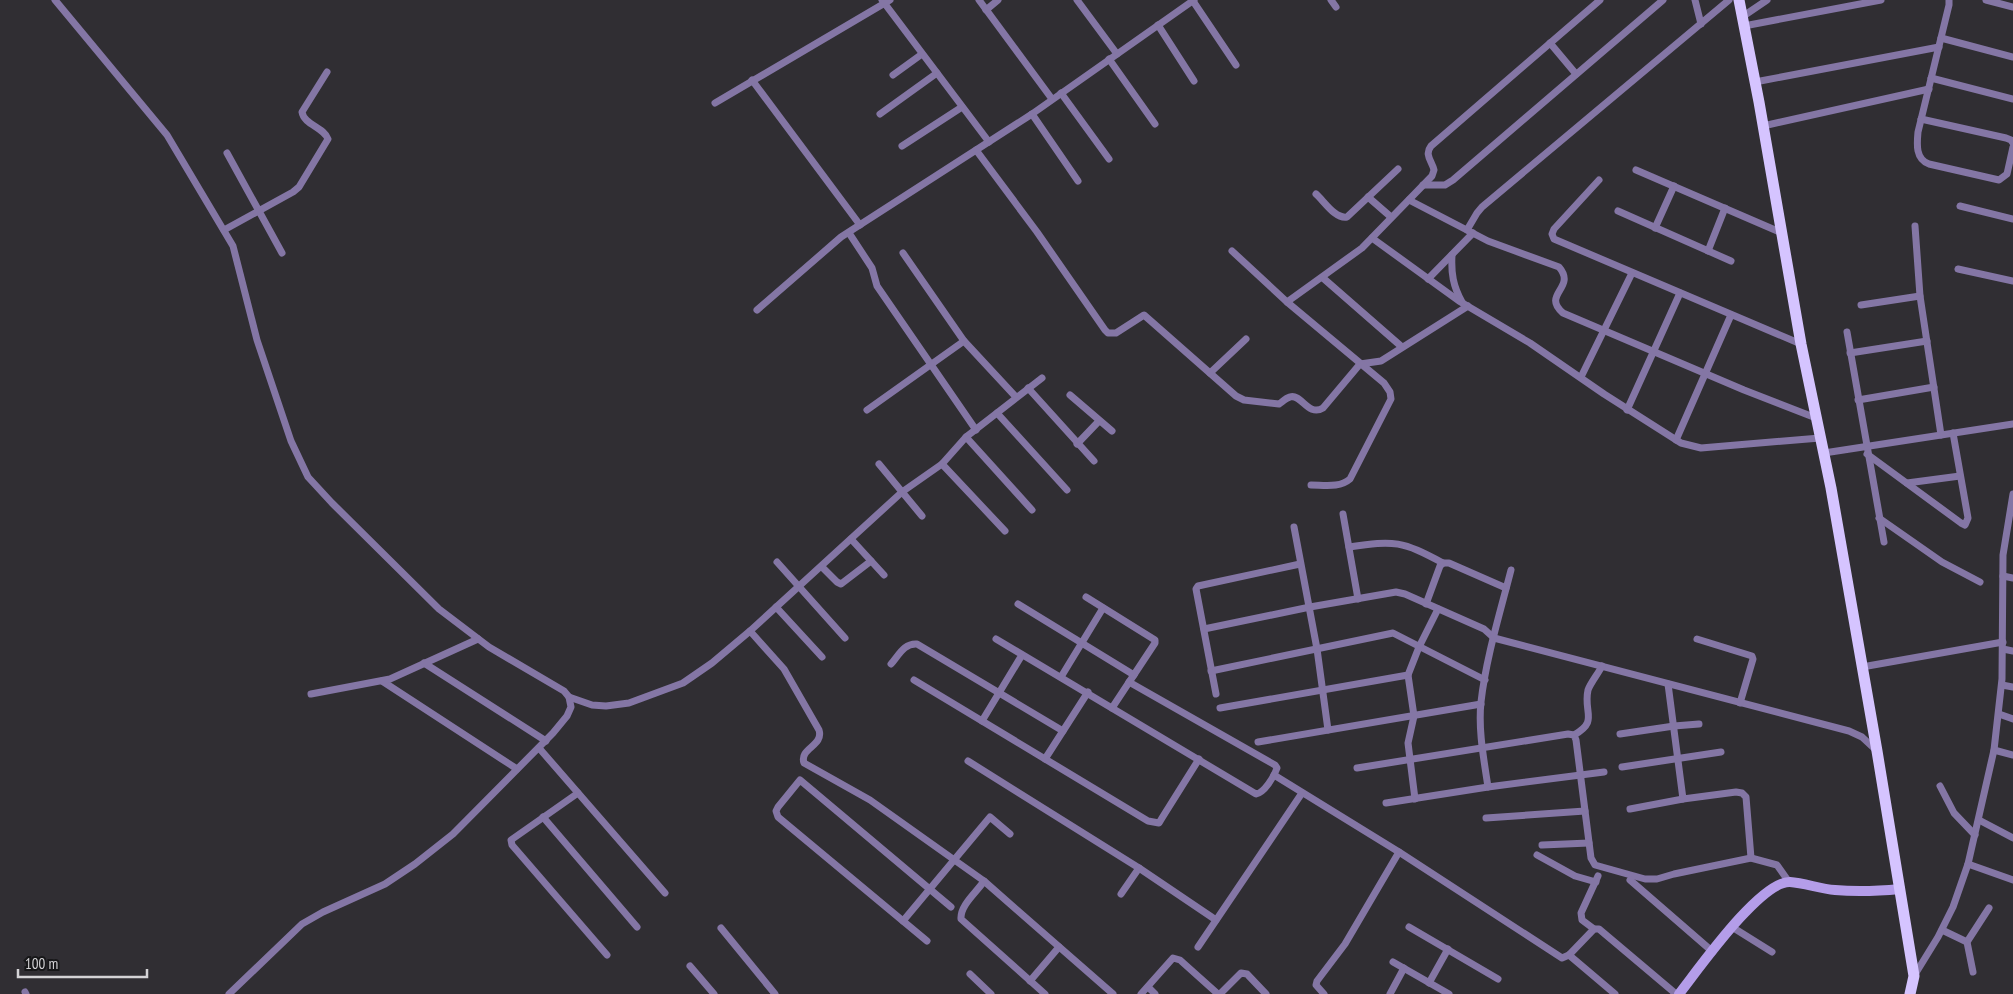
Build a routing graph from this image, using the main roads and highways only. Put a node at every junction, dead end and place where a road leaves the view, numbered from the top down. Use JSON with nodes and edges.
{"nodes":[{"id":1,"x":1739,"y":0,"type":"edge"},
{"id":2,"x":1900,"y":889,"type":"junction"},
{"id":3,"x":1678,"y":994,"type":"edge"},
{"id":4,"x":1910,"y":994,"type":"edge"}],
"edges":[{"from":1,"to":2,"type":"main road"},
{"from":2,"to":3,"type":"main road"},
{"from":2,"to":4,"type":"main road"}]}
